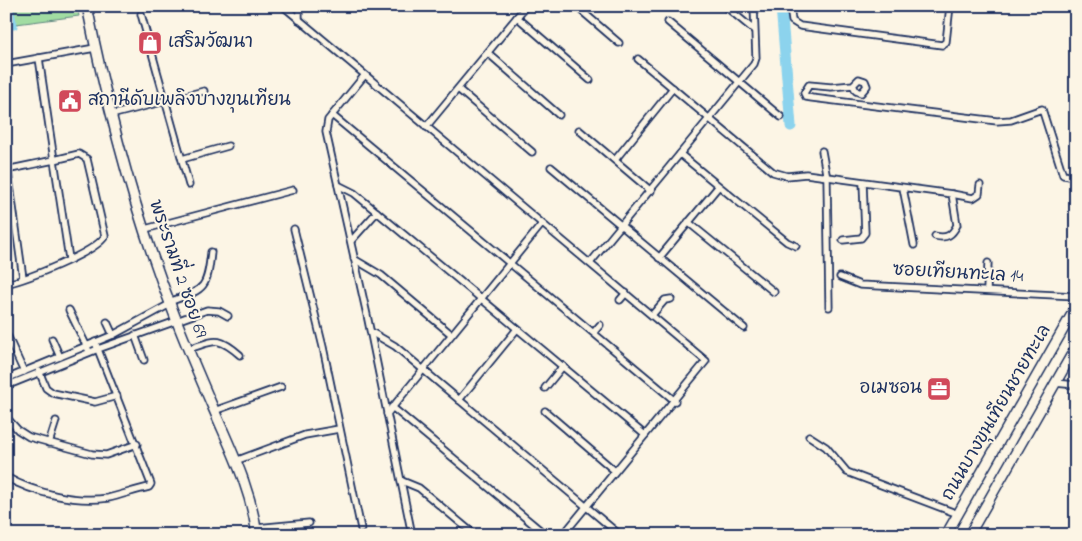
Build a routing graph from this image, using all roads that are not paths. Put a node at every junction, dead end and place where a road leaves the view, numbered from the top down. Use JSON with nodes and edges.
{"nodes":[{"id":1,"x":87,"y":6,"type":"edge"},
{"id":2,"x":283,"y":6,"type":"edge"},
{"id":3,"x":299,"y":6,"type":"edge"},
{"id":4,"x":526,"y":6,"type":"edge"},
{"id":5,"x":576,"y":6,"type":"edge"},
{"id":6,"x":725,"y":6,"type":"edge"},
{"id":7,"x":754,"y":6,"type":"edge"},
{"id":8,"x":790,"y":6,"type":"edge"},
{"id":9,"x":950,"y":6,"type":"edge"},
{"id":10,"x":141,"y":14,"type":"dead end"},
{"id":11,"x":517,"y":18,"type":"junction"},
{"id":12,"x":299,"y":20,"type":"junction"},
{"id":13,"x":668,"y":22,"type":"dead end"},
{"id":14,"x":754,"y":30,"type":"junction"},
{"id":15,"x":619,"y":43,"type":"dead end"},
{"id":16,"x":95,"y":48,"type":"junction"},
{"id":17,"x":488,"y":53,"type":"junction"},
{"id":18,"x":39,"y":58,"type":"junction"},
{"id":19,"x":638,"y":58,"type":"dead end"},
{"id":20,"x":6,"y":64,"type":"edge"},
{"id":21,"x":364,"y":76,"type":"junction"},
{"id":22,"x":590,"y":80,"type":"dead end"},
{"id":23,"x":740,"y":82,"type":"junction"},
{"id":24,"x":854,"y":85,"type":"dead end"},
{"id":25,"x":673,"y":88,"type":"junction"},
{"id":26,"x":458,"y":89,"type":"junction"},
{"id":27,"x":204,"y":91,"type":"dead end"},
{"id":28,"x":166,"y":101,"type":"junction"},
{"id":29,"x":111,"y":115,"type":"junction"},
{"id":30,"x":332,"y":115,"type":"junction"},
{"id":31,"x":559,"y":115,"type":"dead end"},
{"id":32,"x":710,"y":118,"type":"junction"},
{"id":33,"x":781,"y":118,"type":"dead end"},
{"id":34,"x":426,"y":126,"type":"junction"},
{"id":35,"x":579,"y":130,"type":"dead end"},
{"id":36,"x":228,"y":146,"type":"dead end"},
{"id":37,"x":822,"y":151,"type":"dead end"},
{"id":38,"x":532,"y":152,"type":"dead end"},
{"id":39,"x":680,"y":154,"type":"junction"},
{"id":40,"x":6,"y":157,"type":"edge"},
{"id":41,"x":182,"y":159,"type":"junction"},
{"id":42,"x":54,"y":160,"type":"junction"},
{"id":43,"x":614,"y":160,"type":"junction"},
{"id":44,"x":550,"y":167,"type":"dead end"},
{"id":45,"x":7,"y":170,"type":"edge"},
{"id":46,"x":1076,"y":177,"type":"edge"},
{"id":47,"x":827,"y":179,"type":"junction"},
{"id":48,"x":863,"y":183,"type":"junction"},
{"id":49,"x":189,"y":185,"type":"dead end"},
{"id":50,"x":338,"y":186,"type":"junction"},
{"id":51,"x":980,"y":186,"type":"dead end"},
{"id":52,"x":718,"y":187,"type":"junction"},
{"id":53,"x":903,"y":188,"type":"junction"},
{"id":54,"x":293,"y":190,"type":"dead end"},
{"id":55,"x":651,"y":191,"type":"junction"},
{"id":56,"x":952,"y":194,"type":"junction"},
{"id":57,"x":377,"y":212,"type":"junction"},
{"id":58,"x":688,"y":222,"type":"junction"},
{"id":59,"x":542,"y":224,"type":"junction"},
{"id":60,"x":620,"y":227,"type":"junction"},
{"id":61,"x":145,"y":229,"type":"junction"},
{"id":62,"x":294,"y":230,"type":"dead end"},
{"id":63,"x":935,"y":236,"type":"dead end"},
{"id":64,"x":843,"y":240,"type":"dead end"},
{"id":65,"x":350,"y":241,"type":"junction"},
{"id":66,"x":914,"y":245,"type":"dead end"},
{"id":67,"x":796,"y":246,"type":"dead end"},
{"id":68,"x":211,"y":252,"type":"dead end"},
{"id":69,"x":659,"y":258,"type":"junction"},
{"id":70,"x":354,"y":259,"type":"junction"},
{"id":71,"x":69,"y":260,"type":"junction"},
{"id":72,"x":511,"y":262,"type":"junction"},
{"id":73,"x":590,"y":263,"type":"junction"},
{"id":74,"x":988,"y":263,"type":"dead end"},
{"id":75,"x":840,"y":277,"type":"dead end"},
{"id":76,"x":24,"y":278,"type":"junction"},
{"id":77,"x":6,"y":284,"type":"edge"},
{"id":78,"x":987,"y":290,"type":"junction"},
{"id":79,"x":774,"y":292,"type":"dead end"},
{"id":80,"x":626,"y":293,"type":"junction"},
{"id":81,"x":1076,"y":296,"type":"edge"},
{"id":82,"x":481,"y":298,"type":"junction"},
{"id":83,"x":671,"y":299,"type":"dead end"},
{"id":84,"x":620,"y":300,"type":"dead end"},
{"id":85,"x":170,"y":303,"type":"junction"},
{"id":86,"x":830,"y":307,"type":"dead end"},
{"id":87,"x":1076,"y":307,"type":"edge"},
{"id":88,"x":69,"y":310,"type":"dead end"},
{"id":89,"x":652,"y":315,"type":"junction"},
{"id":90,"x":228,"y":316,"type":"dead end"},
{"id":91,"x":176,"y":320,"type":"junction"},
{"id":92,"x":107,"y":322,"type":"dead end"},
{"id":93,"x":600,"y":325,"type":"dead end"},
{"id":94,"x":744,"y":328,"type":"dead end"},
{"id":95,"x":517,"y":329,"type":"junction"},
{"id":96,"x":371,"y":332,"type":"junction"},
{"id":97,"x":594,"y":332,"type":"junction"},
{"id":98,"x":451,"y":334,"type":"junction"},
{"id":99,"x":113,"y":335,"type":"junction"},
{"id":100,"x":135,"y":335,"type":"junction"},
{"id":101,"x":8,"y":337,"type":"dead end"},
{"id":102,"x":52,"y":340,"type":"dead end"},
{"id":103,"x":95,"y":342,"type":"junction"},
{"id":104,"x":1076,"y":347,"type":"edge"},
{"id":105,"x":88,"y":349,"type":"junction"},
{"id":106,"x":98,"y":349,"type":"junction"},
{"id":107,"x":188,"y":349,"type":"junction"},
{"id":108,"x":240,"y":355,"type":"dead end"},
{"id":109,"x":60,"y":358,"type":"junction"},
{"id":110,"x":144,"y":360,"type":"dead end"},
{"id":111,"x":563,"y":366,"type":"junction"},
{"id":112,"x":422,"y":369,"type":"junction"},
{"id":113,"x":38,"y":370,"type":"junction"},
{"id":114,"x":24,"y":372,"type":"junction"},
{"id":115,"x":6,"y":379,"type":"edge"},
{"id":116,"x":1055,"y":383,"type":"junction"},
{"id":117,"x":1076,"y":385,"type":"edge"},
{"id":118,"x":6,"y":386,"type":"edge"},
{"id":119,"x":281,"y":387,"type":"dead end"},
{"id":120,"x":545,"y":388,"type":"dead end"},
{"id":121,"x":117,"y":396,"type":"junction"},
{"id":122,"x":459,"y":400,"type":"junction"},
{"id":123,"x":674,"y":401,"type":"junction"},
{"id":124,"x":392,"y":407,"type":"junction"},
{"id":125,"x":214,"y":411,"type":"junction"},
{"id":126,"x":545,"y":411,"type":"dead end"},
{"id":127,"x":386,"y":414,"type":"junction"},
{"id":128,"x":6,"y":417,"type":"edge"},
{"id":129,"x":56,"y":421,"type":"dead end"},
{"id":130,"x":339,"y":429,"type":"junction"},
{"id":131,"x":645,"y":435,"type":"junction"},
{"id":132,"x":809,"y":436,"type":"dead end"},
{"id":133,"x":49,"y":443,"type":"junction"},
{"id":134,"x":137,"y":444,"type":"junction"},
{"id":135,"x":238,"y":460,"type":"junction"},
{"id":136,"x":615,"y":471,"type":"junction"},
{"id":137,"x":6,"y":477,"type":"edge"},
{"id":138,"x":402,"y":481,"type":"junction"},
{"id":139,"x":586,"y":506,"type":"junction"},
{"id":140,"x":958,"y":514,"type":"junction"},
{"id":141,"x":309,"y":523,"type":"dead end"},
{"id":142,"x":361,"y":529,"type":"dead end"},
{"id":143,"x":256,"y":532,"type":"edge"},
{"id":144,"x":412,"y":535,"type":"edge"},
{"id":145,"x":475,"y":535,"type":"edge"},
{"id":146,"x":546,"y":535,"type":"edge"},
{"id":147,"x":563,"y":535,"type":"edge"},
{"id":148,"x":620,"y":535,"type":"edge"},
{"id":149,"x":946,"y":535,"type":"edge"},
{"id":150,"x":969,"y":535,"type":"edge"}],
"edges":[{"from":1,"to":16,"type":"street","name":"พระรามที่ 2 ซอย 69"},
{"from":2,"to":12,"type":"street"},
{"from":3,"to":12,"type":"street"},
{"from":4,"to":11,"type":"street"},
{"from":5,"to":15,"type":"street"},
{"from":6,"to":14,"type":"street"},
{"from":7,"to":14,"type":"street"},
{"from":8,"to":9,"type":"street"},
{"from":10,"to":28,"type":"street"},
{"from":11,"to":17,"type":"street"},
{"from":11,"to":22,"type":"street"},
{"from":12,"to":21,"type":"street"},
{"from":13,"to":23,"type":"street"},
{"from":14,"to":23,"type":"street"},
{"from":16,"to":18,"type":"street"},
{"from":16,"to":29,"type":"street","name":"พระรามที่ 2 ซอย 69"},
{"from":17,"to":26,"type":"street"},
{"from":17,"to":31,"type":"street"},
{"from":18,"to":20,"type":"street"},
{"from":18,"to":42,"type":"street"},
{"from":19,"to":25,"type":"street"},
{"from":21,"to":30,"type":"street"},
{"from":21,"to":34,"type":"street"},
{"from":23,"to":32,"type":"street"},
{"from":23,"to":33,"type":"street"},
{"from":24,"to":46,"type":"street"},
{"from":25,"to":32,"type":"street"},
{"from":25,"to":43,"type":"street"},
{"from":26,"to":34,"type":"street"},
{"from":26,"to":38,"type":"street"},
{"from":27,"to":28,"type":"street"},
{"from":28,"to":29,"type":"street"},
{"from":28,"to":41,"type":"street"},
{"from":29,"to":61,"type":"street","name":"พระรามที่ 2 ซอย 69"},
{"from":30,"to":50,"type":"street"},
{"from":30,"to":72,"type":"street"},
{"from":32,"to":39,"type":"street"},
{"from":32,"to":47,"type":"street"},
{"from":34,"to":59,"type":"street"},
{"from":35,"to":43,"type":"street"},
{"from":36,"to":41,"type":"street"},
{"from":37,"to":47,"type":"street"},
{"from":39,"to":52,"type":"street"},
{"from":39,"to":55,"type":"street"},
{"from":40,"to":45,"type":"street"},
{"from":41,"to":49,"type":"street"},
{"from":42,"to":45,"type":"street"},
{"from":42,"to":71,"type":"street"},
{"from":42,"to":71,"type":"street"},
{"from":43,"to":55,"type":"street"},
{"from":44,"to":60,"type":"street"},
{"from":45,"to":76,"type":"street"},
{"from":47,"to":48,"type":"street"},
{"from":47,"to":86,"type":"street"},
{"from":48,"to":53,"type":"street"},
{"from":48,"to":64,"type":"street"},
{"from":50,"to":57,"type":"street"},
{"from":50,"to":65,"type":"street"},
{"from":51,"to":56,"type":"street"},
{"from":52,"to":58,"type":"street"},
{"from":52,"to":67,"type":"street"},
{"from":53,"to":56,"type":"street"},
{"from":53,"to":66,"type":"street"},
{"from":54,"to":61,"type":"street"},
{"from":55,"to":60,"type":"street"},
{"from":56,"to":63,"type":"street"},
{"from":57,"to":65,"type":"street"},
{"from":57,"to":82,"type":"street"},
{"from":58,"to":69,"type":"street"},
{"from":58,"to":79,"type":"street"},
{"from":59,"to":72,"type":"street"},
{"from":59,"to":73,"type":"street"},
{"from":60,"to":69,"type":"street"},
{"from":60,"to":73,"type":"street"},
{"from":61,"to":85,"type":"street","name":"พระรามที่ 2 ซอย 69"},
{"from":62,"to":130,"type":"street"},
{"from":65,"to":70,"type":"street"},
{"from":68,"to":85,"type":"street"},
{"from":69,"to":94,"type":"street"},
{"from":70,"to":96,"type":"street"},
{"from":70,"to":98,"type":"street"},
{"from":71,"to":76,"type":"street"},
{"from":72,"to":82,"type":"street"},
{"from":72,"to":97,"type":"street"},
{"from":73,"to":80,"type":"street"},
{"from":74,"to":78,"type":"street"},
{"from":75,"to":78,"type":"street","name":"ซอยเทียนทะเล 14"},
{"from":76,"to":77,"type":"street"},
{"from":78,"to":81,"type":"street","name":"ซอยเทียนทะเล 14"},
{"from":80,"to":84,"type":"street"},
{"from":80,"to":89,"type":"street"},
{"from":82,"to":95,"type":"street"},
{"from":82,"to":98,"type":"street"},
{"from":83,"to":89,"type":"street"},
{"from":85,"to":91,"type":"street","name":"พระรามที่ 2 ซอย 69"},
{"from":85,"to":99,"type":"street"},
{"from":87,"to":140,"type":"street","name":"ถนนบางขุนเทียนชายทะเล"},
{"from":88,"to":105,"type":"street"},
{"from":89,"to":123,"type":"street"},
{"from":90,"to":91,"type":"street"},
{"from":91,"to":100,"type":"street"},
{"from":91,"to":107,"type":"street","name":"พระรามที่ 2 ซอย 69"},
{"from":92,"to":99,"type":"street"},
{"from":93,"to":97,"type":"street"},
{"from":95,"to":111,"type":"street"},
{"from":95,"to":122,"type":"street"},
{"from":96,"to":112,"type":"street"},
{"from":96,"to":127,"type":"street"},
{"from":97,"to":123,"type":"street"},
{"from":98,"to":112,"type":"street"},
{"from":99,"to":103,"type":"street"},
{"from":100,"to":106,"type":"street"},
{"from":100,"to":110,"type":"street"},
{"from":101,"to":114,"type":"street"},
{"from":102,"to":109,"type":"street"},
{"from":103,"to":105,"type":"street"},
{"from":103,"to":106,"type":"street"},
{"from":104,"to":116,"type":"street","name":"ถนนบางขุนเทียนชายทะเล"},
{"from":105,"to":106,"type":"street"},
{"from":105,"to":109,"type":"street"},
{"from":105,"to":113,"type":"street"},
{"from":106,"to":121,"type":"street"},
{"from":107,"to":108,"type":"street"},
{"from":107,"to":125,"type":"street","name":"พระรามที่ 2 ซอย 69"},
{"from":109,"to":113,"type":"street"},
{"from":111,"to":120,"type":"street"},
{"from":111,"to":131,"type":"street"},
{"from":112,"to":122,"type":"street"},
{"from":112,"to":124,"type":"street"},
{"from":113,"to":114,"type":"street"},
{"from":113,"to":118,"type":"street"},
{"from":113,"to":121,"type":"street"},
{"from":114,"to":115,"type":"street"},
{"from":116,"to":117,"type":"street"},
{"from":116,"to":150,"type":"street","name":"ถนนบางขุนเทียนชายทะเล"},
{"from":119,"to":125,"type":"street"},
{"from":121,"to":134,"type":"street"},
{"from":122,"to":139,"type":"street"},
{"from":123,"to":131,"type":"street"},
{"from":124,"to":127,"type":"street"},
{"from":124,"to":146,"type":"street"},
{"from":125,"to":135,"type":"street","name":"พระรามที่ 2 ซอย 69"},
{"from":126,"to":136,"type":"street"},
{"from":127,"to":138,"type":"street"},
{"from":128,"to":133,"type":"street"},
{"from":129,"to":133,"type":"street"},
{"from":130,"to":135,"type":"street"},
{"from":130,"to":142,"type":"street"},
{"from":131,"to":136,"type":"street"},
{"from":132,"to":140,"type":"street"},
{"from":133,"to":134,"type":"street"},
{"from":134,"to":137,"type":"street"},
{"from":135,"to":143,"type":"street","name":"พระรามที่ 2 ซอย 69"},
{"from":136,"to":139,"type":"street"},
{"from":138,"to":144,"type":"street"},
{"from":138,"to":145,"type":"street"},
{"from":139,"to":147,"type":"street"},
{"from":139,"to":148,"type":"street"},
{"from":140,"to":149,"type":"street","name":"ถนนบางขุนเทียนชายทะเล"},
{"from":141,"to":143,"type":"street"}]}
